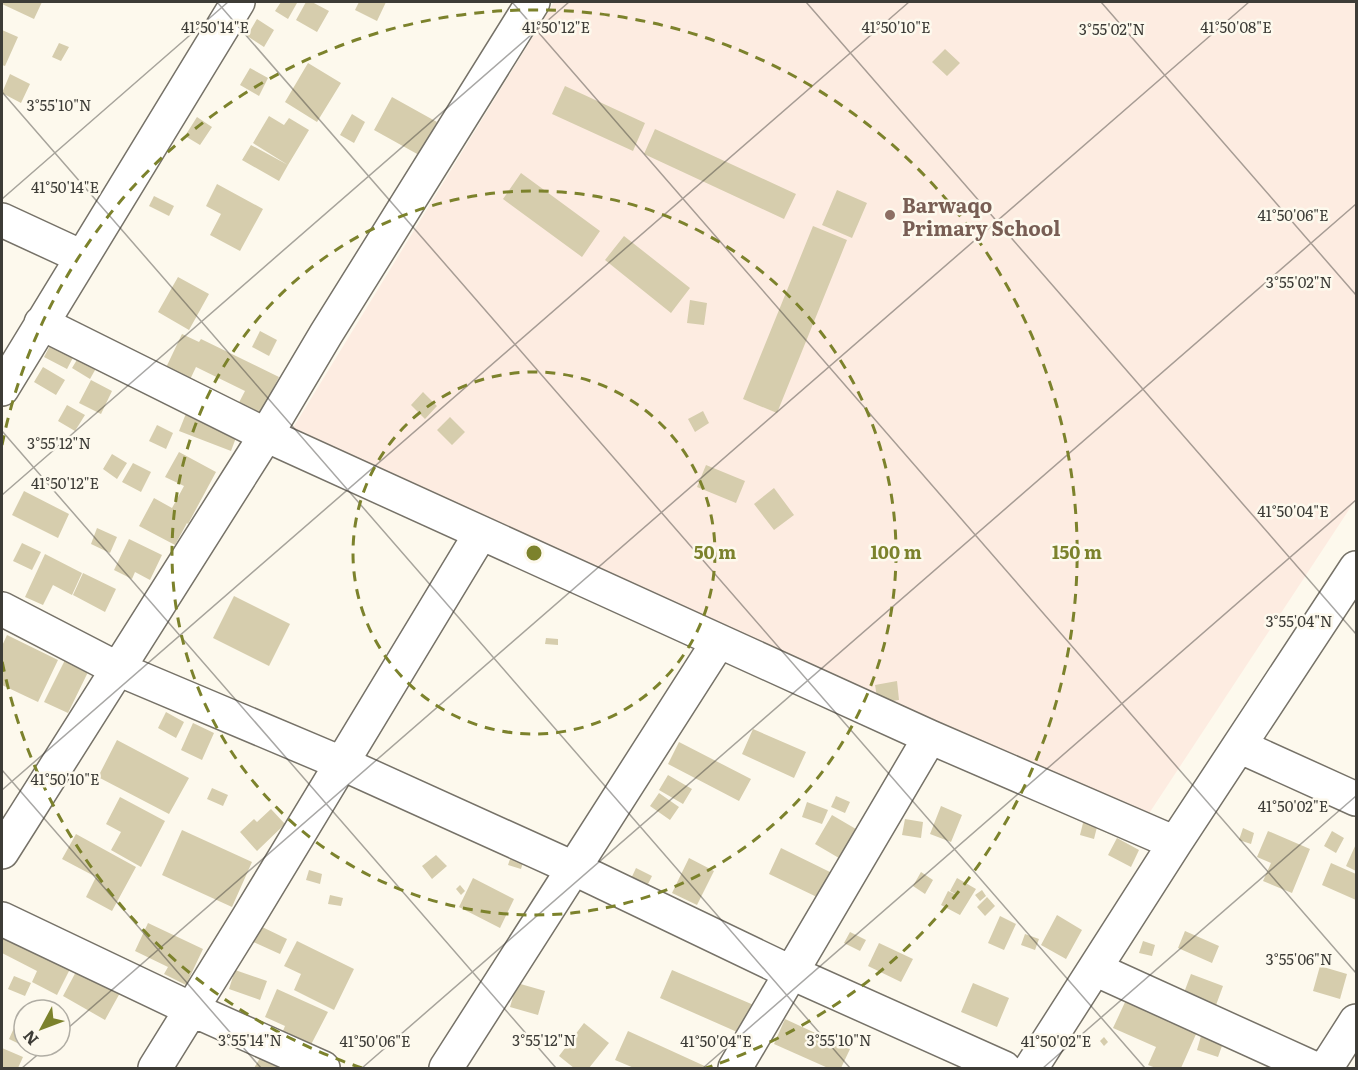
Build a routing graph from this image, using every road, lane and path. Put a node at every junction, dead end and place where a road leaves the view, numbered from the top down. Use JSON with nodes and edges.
{"nodes":[{"id":1,"x":238,"y":2,"type":"edge"},
{"id":2,"x":533,"y":2,"type":"edge"},
{"id":3,"x":2,"y":220,"type":"edge"},
{"id":4,"x":82,"y":257,"type":"junction"},
{"id":5,"x":41,"y":323,"type":"junction"},
{"id":6,"x":2,"y":389,"type":"edge"},
{"id":7,"x":266,"y":435,"type":"junction"},
{"id":8,"x":481,"y":533,"type":"junction"},
{"id":9,"x":1356,"y":568,"type":"edge"},
{"id":10,"x":2,"y":609,"type":"edge"},
{"id":11,"x":719,"y":641,"type":"junction"},
{"id":12,"x":118,"y":669,"type":"junction"},
{"id":13,"x":930,"y":737,"type":"junction"},
{"id":14,"x":1239,"y":746,"type":"junction"},
{"id":15,"x":341,"y":764,"type":"junction"},
{"id":16,"x":1356,"y":799,"type":"edge"},
{"id":17,"x":1175,"y":843,"type":"junction"},
{"id":18,"x":2,"y":852,"type":"edge"},
{"id":19,"x":573,"y":868,"type":"junction"},
{"id":20,"x":2,"y":919,"type":"edge"},
{"id":21,"x":1095,"y":969,"type":"junction"},
{"id":22,"x":792,"y":973,"type":"junction"},
{"id":23,"x":191,"y":1010,"type":"junction"},
{"id":24,"x":1356,"y":1021,"type":"edge"},
{"id":25,"x":155,"y":1068,"type":"edge"},
{"id":26,"x":323,"y":1068,"type":"edge"},
{"id":27,"x":446,"y":1068,"type":"edge"},
{"id":28,"x":735,"y":1068,"type":"edge"},
{"id":29,"x":1004,"y":1068,"type":"edge"},
{"id":30,"x":1031,"y":1068,"type":"edge"},
{"id":31,"x":1313,"y":1068,"type":"edge"},
{"id":32,"x":1326,"y":1068,"type":"edge"}],
"edges":[{"from":1,"to":4,"type":"street"},
{"from":2,"to":7,"type":"street"},
{"from":3,"to":4,"type":"street"},
{"from":4,"to":5,"type":"street"},
{"from":5,"to":6,"type":"street"},
{"from":5,"to":7,"type":"street"},
{"from":7,"to":8,"type":"street"},
{"from":7,"to":12,"type":"street"},
{"from":8,"to":11,"type":"street"},
{"from":8,"to":15,"type":"street"},
{"from":9,"to":14,"type":"street"},
{"from":10,"to":12,"type":"street"},
{"from":11,"to":13,"type":"street"},
{"from":11,"to":19,"type":"street"},
{"from":12,"to":15,"type":"street"},
{"from":12,"to":18,"type":"street"},
{"from":13,"to":17,"type":"street"},
{"from":13,"to":22,"type":"street"},
{"from":14,"to":16,"type":"street"},
{"from":14,"to":17,"type":"street"},
{"from":15,"to":19,"type":"street"},
{"from":15,"to":23,"type":"street"},
{"from":17,"to":21,"type":"street"},
{"from":19,"to":22,"type":"street"},
{"from":19,"to":27,"type":"street"},
{"from":20,"to":23,"type":"street"},
{"from":21,"to":30,"type":"street"},
{"from":21,"to":31,"type":"street"},
{"from":22,"to":28,"type":"street"},
{"from":22,"to":29,"type":"street"},
{"from":23,"to":25,"type":"street"},
{"from":23,"to":26,"type":"street"},
{"from":24,"to":32,"type":"street"}]}
